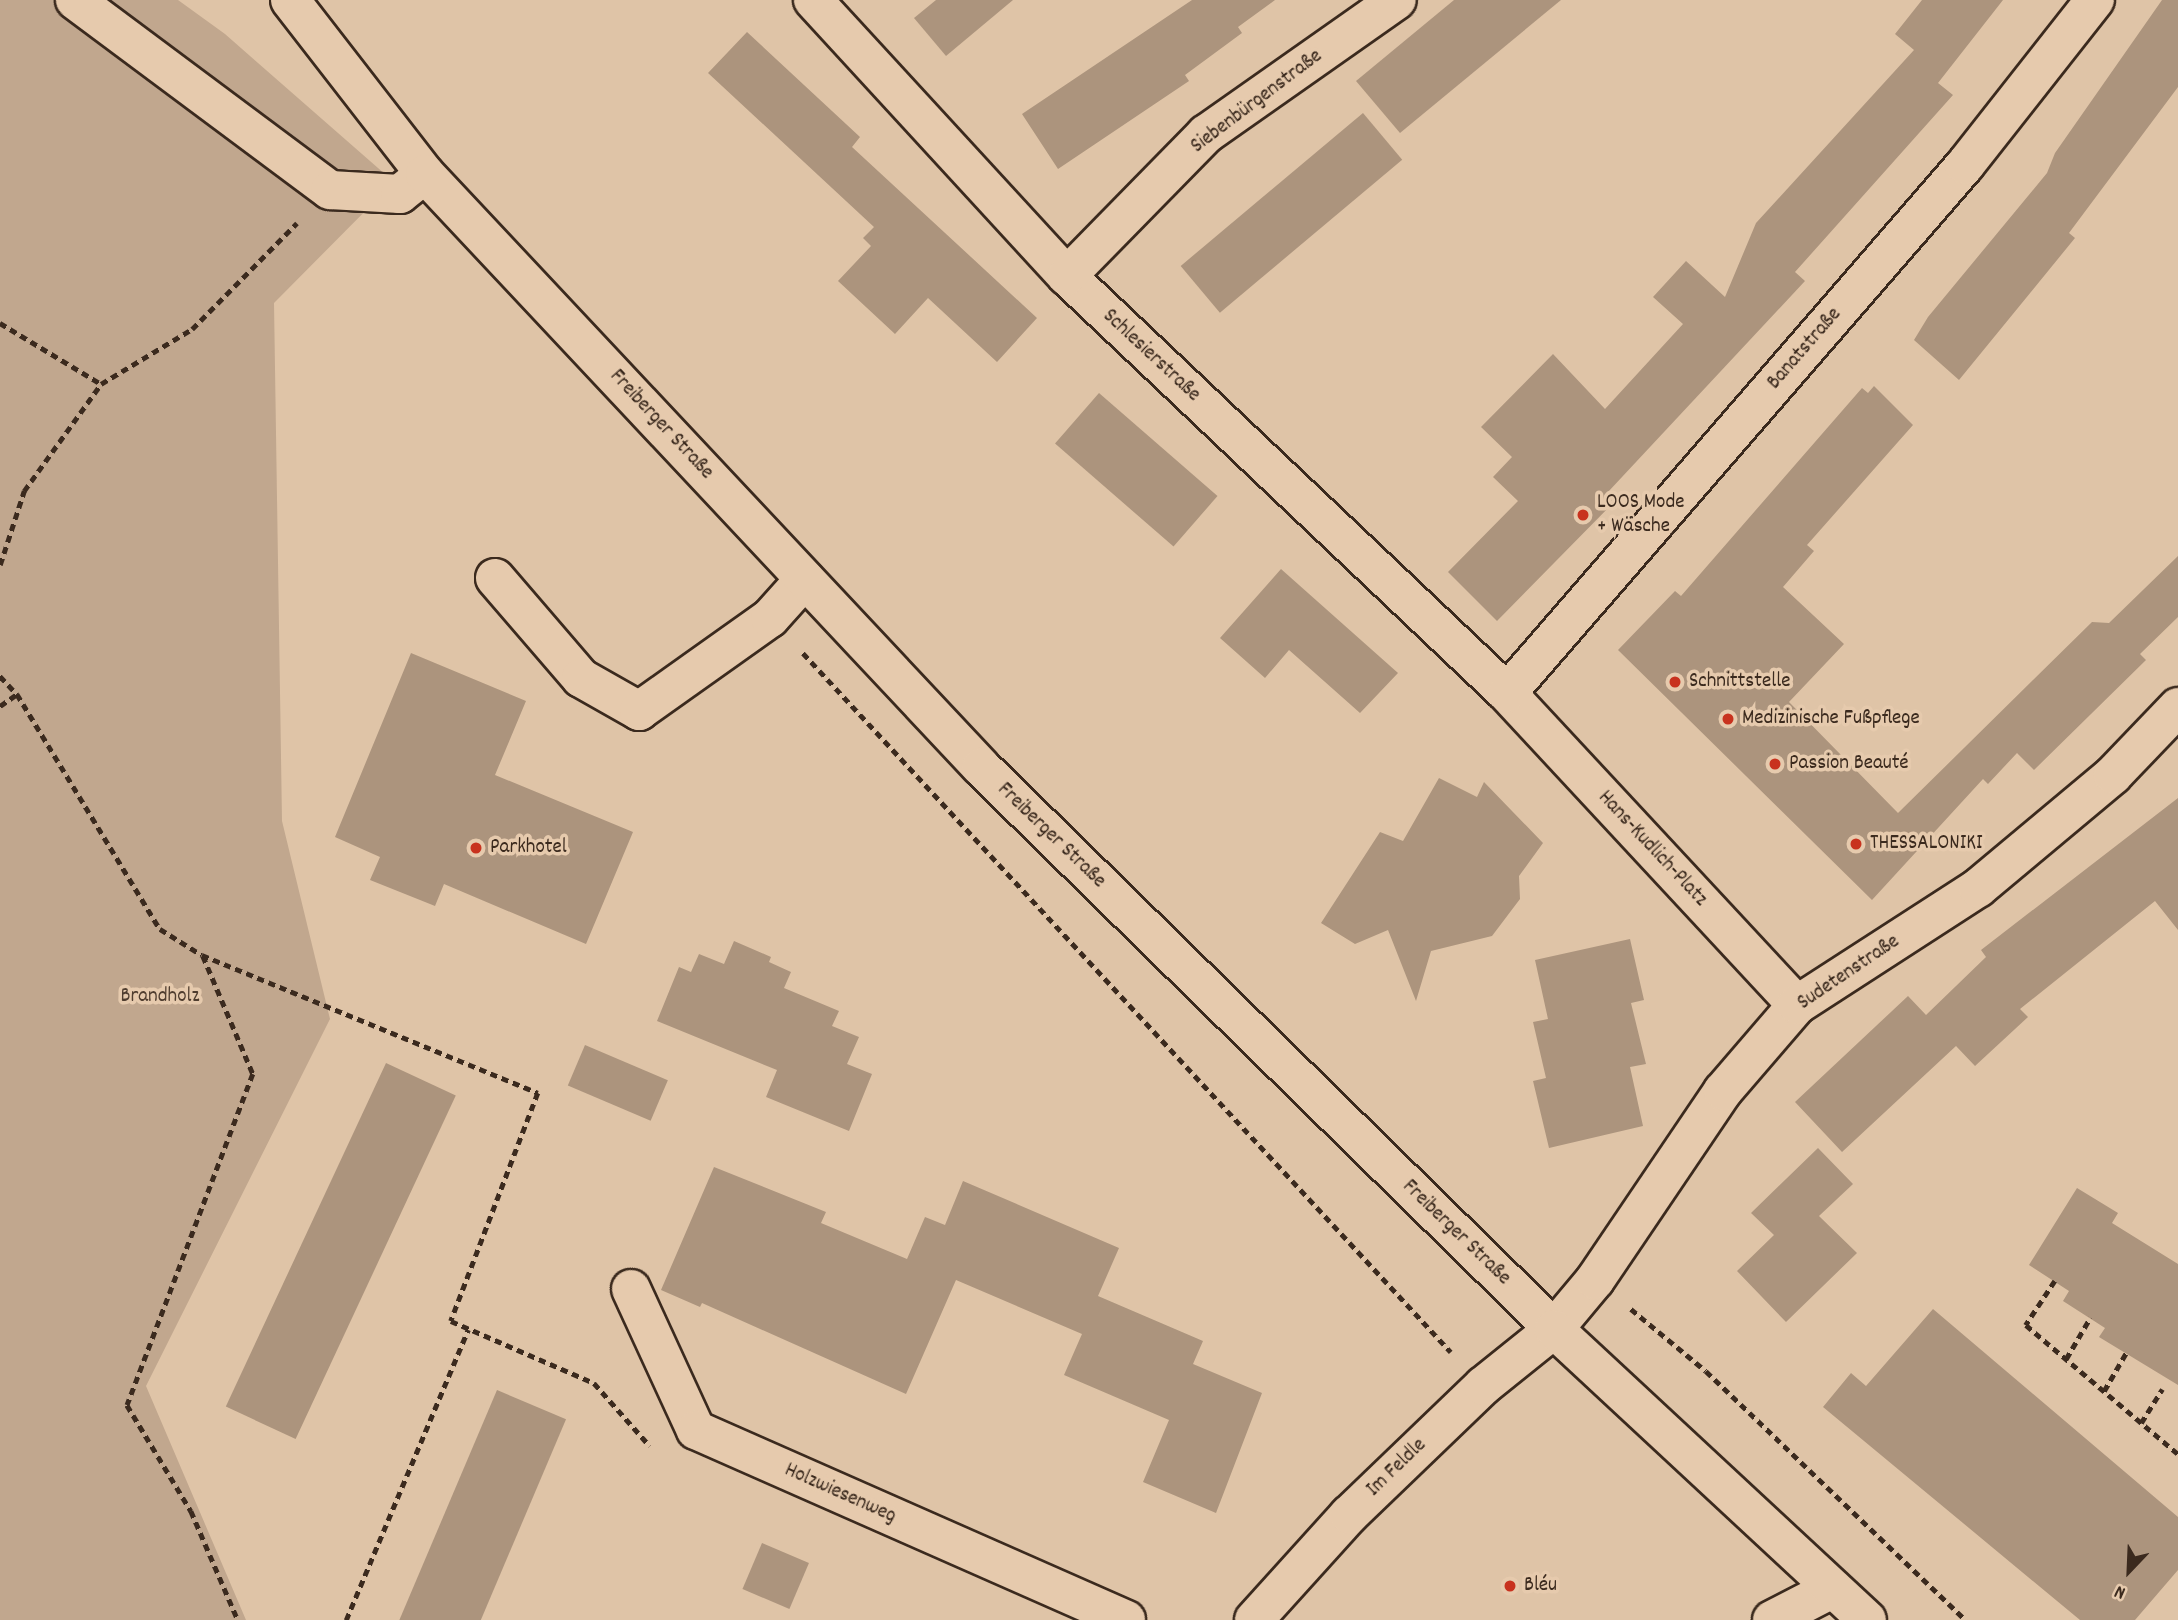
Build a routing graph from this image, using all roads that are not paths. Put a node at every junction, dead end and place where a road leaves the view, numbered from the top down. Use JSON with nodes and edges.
{"nodes":[{"id":1,"x":75,"y":0,"type":"edge"},
{"id":2,"x":290,"y":0,"type":"edge"},
{"id":3,"x":813,"y":0,"type":"edge"},
{"id":4,"x":1397,"y":0,"type":"edge"},
{"id":5,"x":2095,"y":0,"type":"edge"},
{"id":6,"x":425,"y":174,"type":"junction"},
{"id":7,"x":1067,"y":276,"type":"junction"},
{"id":8,"x":495,"y":578,"type":"dead end"},
{"id":9,"x":805,"y":579,"type":"junction"},
{"id":10,"x":1507,"y":693,"type":"junction"},
{"id":11,"x":2178,"y":707,"type":"edge"},
{"id":12,"x":1797,"y":1005,"type":"junction"},
{"id":13,"x":631,"y":1289,"type":"dead end"},
{"id":14,"x":1554,"y":1329,"type":"junction"},
{"id":15,"x":1832,"y":1589,"type":"junction"},
{"id":16,"x":1126,"y":1620,"type":"edge"},
{"id":17,"x":1254,"y":1620,"type":"edge"},
{"id":18,"x":1772,"y":1620,"type":"edge"},
{"id":19,"x":1867,"y":1620,"type":"edge"}],
"edges":[{"from":1,"to":6,"type":"street"},
{"from":2,"to":6,"type":"street","name":"Freiberger Straße"},
{"from":3,"to":7,"type":"street","name":"Schlesierstraße"},
{"from":4,"to":7,"type":"street","name":"Siebenbürgenstraße"},
{"from":5,"to":10,"type":"street","name":"Banatstraße"},
{"from":6,"to":9,"type":"street","name":"Freiberger Straße"},
{"from":7,"to":10,"type":"street","name":"Schlesierstraße"},
{"from":8,"to":9,"type":"street"},
{"from":9,"to":14,"type":"street","name":"Freiberger Straße"},
{"from":10,"to":12,"type":"street","name":"Hans-Kudlich-Platz"},
{"from":11,"to":12,"type":"street","name":"Sudetenstraße"},
{"from":12,"to":14,"type":"street","name":"Sudetenstraße"},
{"from":13,"to":16,"type":"street","name":"Holzwiesenweg"},
{"from":14,"to":15,"type":"street","name":"Freiberger Straße"},
{"from":14,"to":17,"type":"street","name":"Im Feldle"},
{"from":15,"to":18,"type":"street"},
{"from":15,"to":19,"type":"street","name":"Freiberger Straße"}]}
